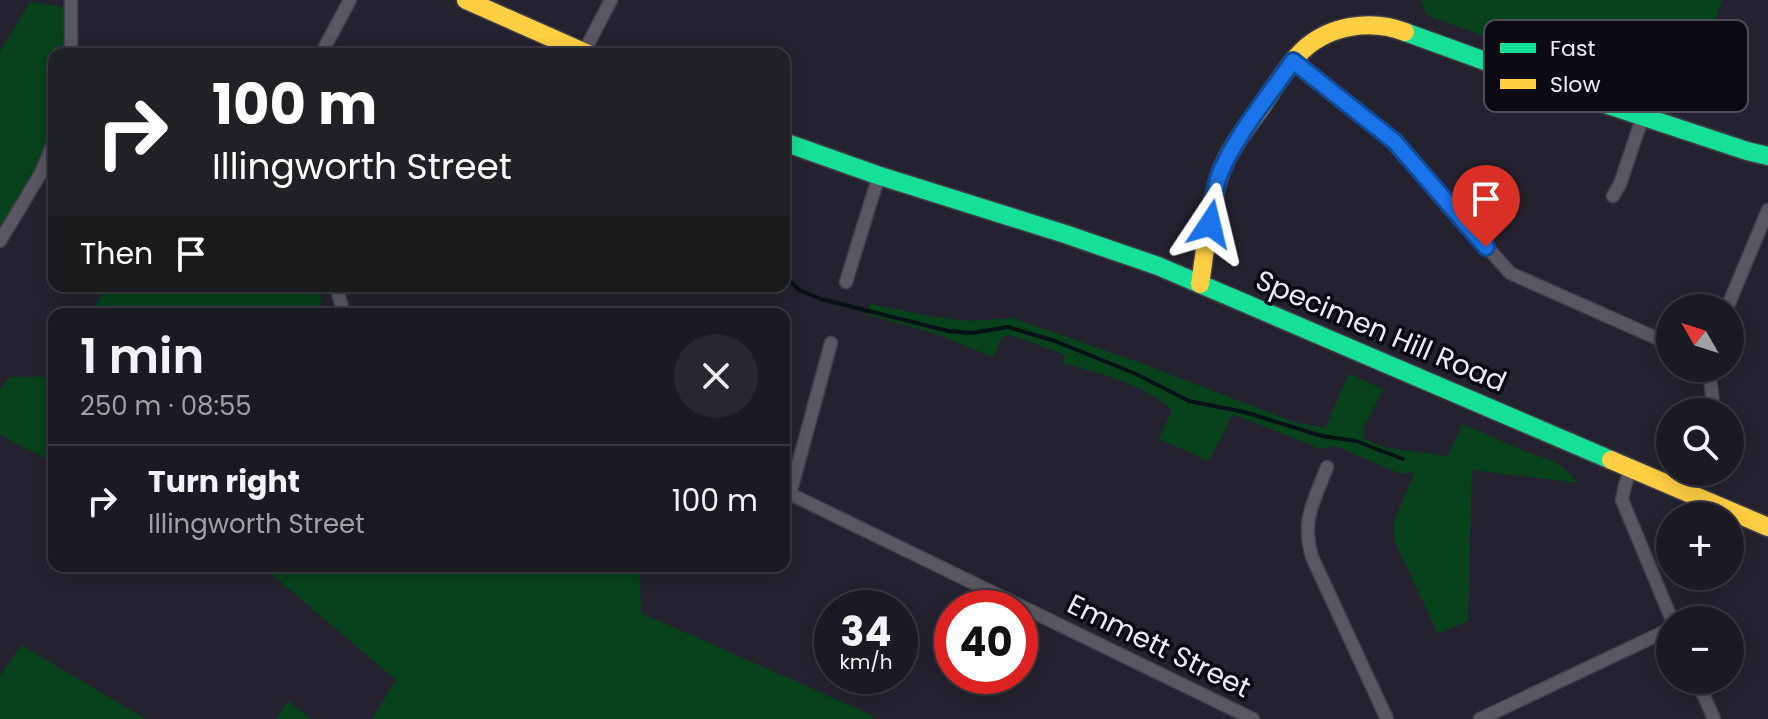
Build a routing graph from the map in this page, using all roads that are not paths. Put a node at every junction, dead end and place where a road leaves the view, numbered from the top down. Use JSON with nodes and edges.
{"nodes":[{"id":1,"x":71,"y":0,"type":"edge"},
{"id":2,"x":350,"y":0,"type":"edge"},
{"id":3,"x":466,"y":0,"type":"edge"},
{"id":4,"x":611,"y":0,"type":"edge"},
{"id":5,"x":71,"y":48,"type":"edge"},
{"id":6,"x":324,"y":48,"type":"edge"},
{"id":7,"x":575,"y":48,"type":"edge"},
{"id":8,"x":588,"y":48,"type":"edge"},
{"id":9,"x":1484,"y":60,"type":"edge"},
{"id":10,"x":1293,"y":61,"type":"junction"},
{"id":11,"x":1632,"y":112,"type":"edge"},
{"id":12,"x":1643,"y":116,"type":"junction"},
{"id":13,"x":790,"y":144,"type":"edge"},
{"id":14,"x":48,"y":156,"type":"edge"},
{"id":15,"x":1768,"y":156,"type":"edge"},
{"id":16,"x":879,"y":175,"type":"junction"},
{"id":17,"x":1613,"y":196,"type":"dead end"},
{"id":18,"x":1768,"y":210,"type":"edge"},
{"id":19,"x":0,"y":241,"type":"edge"},
{"id":20,"x":846,"y":282,"type":"dead end"},
{"id":21,"x":1200,"y":284,"type":"junction"},
{"id":22,"x":1733,"y":294,"type":"edge"},
{"id":23,"x":1656,"y":338,"type":"edge"},
{"id":24,"x":831,"y":343,"type":"dead end"},
{"id":25,"x":1327,"y":467,"type":"dead end"},
{"id":26,"x":1631,"y":469,"type":"junction"},
{"id":27,"x":790,"y":482,"type":"edge"},
{"id":28,"x":790,"y":493,"type":"edge"},
{"id":29,"x":1768,"y":527,"type":"edge"},
{"id":30,"x":1666,"y":606,"type":"edge"},
{"id":31,"x":1656,"y":636,"type":"edge"},
{"id":32,"x":1703,"y":694,"type":"edge"},
{"id":33,"x":1253,"y":719,"type":"edge"},
{"id":34,"x":1387,"y":719,"type":"edge"},
{"id":35,"x":1480,"y":719,"type":"edge"},
{"id":36,"x":1714,"y":719,"type":"edge"}],
"edges":[{"from":1,"to":5,"type":"street"},
{"from":2,"to":6,"type":"street"},
{"from":3,"to":7,"type":"main road"},
{"from":4,"to":8,"type":"street"},
{"from":9,"to":10,"type":"main road"},
{"from":10,"to":21,"type":"main road"},
{"from":10,"to":23,"type":"street"},
{"from":11,"to":12,"type":"main road"},
{"from":12,"to":15,"type":"main road"},
{"from":12,"to":17,"type":"street"},
{"from":13,"to":16,"type":"main road","name":"Specimen Hill Road"},
{"from":14,"to":19,"type":"street"},
{"from":16,"to":20,"type":"street"},
{"from":16,"to":21,"type":"main road","name":"Specimen Hill Road"},
{"from":18,"to":22,"type":"street"},
{"from":21,"to":26,"type":"main road","name":"Specimen Hill Road"},
{"from":24,"to":27,"type":"street"},
{"from":25,"to":34,"type":"street"},
{"from":26,"to":29,"type":"main road","name":"Specimen Hill Road"},
{"from":26,"to":30,"type":"street"},
{"from":28,"to":33,"type":"street","name":"Emmett Street"},
{"from":31,"to":35,"type":"street"},
{"from":32,"to":36,"type":"street"}]}
